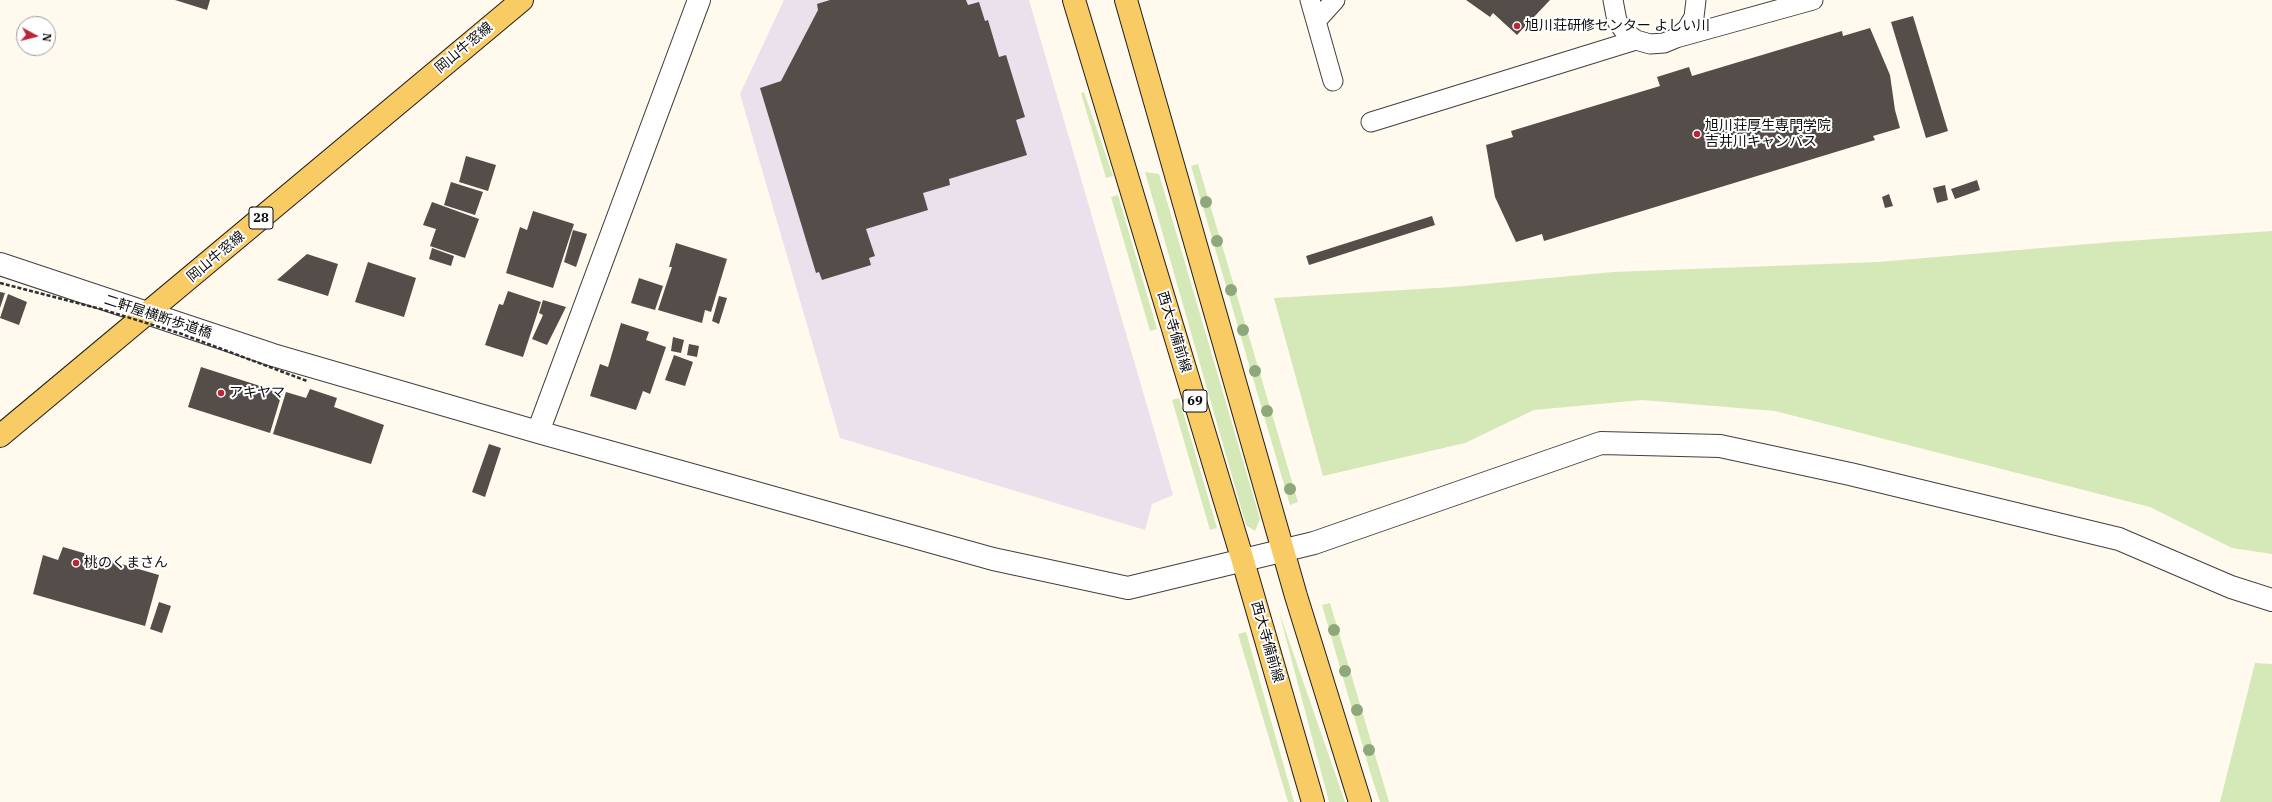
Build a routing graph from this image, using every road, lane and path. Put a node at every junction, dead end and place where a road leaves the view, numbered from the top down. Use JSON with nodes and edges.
{"nodes":[{"id":1,"x":522,"y":0,"type":"edge"},
{"id":2,"x":699,"y":0,"type":"edge"},
{"id":3,"x":1074,"y":0,"type":"edge"},
{"id":4,"x":1126,"y":0,"type":"edge"},
{"id":5,"x":1310,"y":0,"type":"edge"},
{"id":6,"x":1335,"y":0,"type":"edge"},
{"id":7,"x":1613,"y":0,"type":"edge"},
{"id":8,"x":1696,"y":0,"type":"edge"},
{"id":9,"x":1813,"y":0,"type":"edge"},
{"id":10,"x":1316,"y":21,"type":"junction"},
{"id":11,"x":1676,"y":38,"type":"junction"},
{"id":12,"x":1636,"y":40,"type":"junction"},
{"id":13,"x":1333,"y":81,"type":"dead end"},
{"id":14,"x":1371,"y":122,"type":"dead end"},
{"id":15,"x":0,"y":264,"type":"edge"},
{"id":16,"x":0,"y":283,"type":"edge"},
{"id":17,"x":148,"y":314,"type":"junction"},
{"id":18,"x":307,"y":381,"type":"dead end"},
{"id":19,"x":538,"y":432,"type":"junction"},
{"id":20,"x":0,"y":436,"type":"edge"},
{"id":21,"x":1283,"y":552,"type":"junction"},
{"id":22,"x":1243,"y":561,"type":"junction"},
{"id":23,"x":2272,"y":600,"type":"edge"},
{"id":24,"x":1313,"y":802,"type":"edge"},
{"id":25,"x":1360,"y":802,"type":"edge"}],
"edges":[{"from":1,"to":17,"type":"main road","name":"岡山牛窓線","number":"28"},
{"from":2,"to":19,"type":"street"},
{"from":3,"to":22,"type":"main road","name":"西大寺備前線","number":"69"},
{"from":4,"to":21,"type":"main road"},
{"from":5,"to":10,"type":"lane"},
{"from":6,"to":10,"type":"lane"},
{"from":7,"to":12,"type":"lane"},
{"from":8,"to":11,"type":"lane"},
{"from":9,"to":11,"type":"lane"},
{"from":10,"to":13,"type":"lane"},
{"from":11,"to":12,"type":"lane"},
{"from":12,"to":14,"type":"lane"},
{"from":15,"to":17,"type":"street"},
{"from":16,"to":18,"type":"path","name":"二軒屋横断歩道橋","bridge":true},
{"from":17,"to":19,"type":"street"},
{"from":17,"to":20,"type":"main road","name":"岡山牛窓線","number":"28"},
{"from":19,"to":22,"type":"street"},
{"from":21,"to":22,"type":"street"},
{"from":21,"to":23,"type":"street"},
{"from":21,"to":25,"type":"main road"},
{"from":22,"to":24,"type":"main road","name":"西大寺備前線","number":"69"}]}
